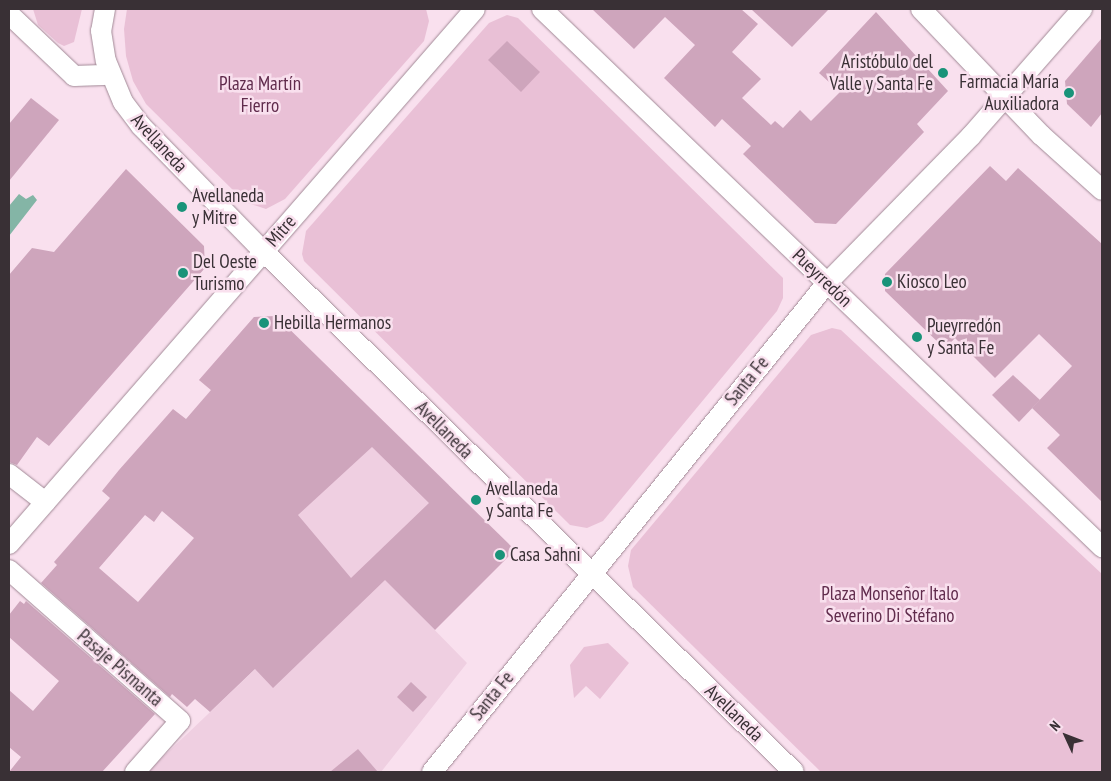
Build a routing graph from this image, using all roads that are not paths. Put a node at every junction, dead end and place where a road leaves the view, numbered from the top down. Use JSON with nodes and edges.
{"nodes":[{"id":1,"x":105,"y":9,"type":"edge"},
{"id":2,"x":474,"y":9,"type":"edge"},
{"id":3,"x":542,"y":9,"type":"edge"},
{"id":4,"x":921,"y":9,"type":"edge"},
{"id":5,"x":1082,"y":9,"type":"edge"},
{"id":6,"x":9,"y":14,"type":"edge"},
{"id":7,"x":110,"y":75,"type":"junction"},
{"id":8,"x":1004,"y":98,"type":"junction"},
{"id":9,"x":1102,"y":190,"type":"edge"},
{"id":10,"x":264,"y":252,"type":"junction"},
{"id":11,"x":827,"y":283,"type":"junction"},
{"id":12,"x":9,"y":474,"type":"edge"},
{"id":13,"x":45,"y":502,"type":"junction"},
{"id":14,"x":9,"y":544,"type":"edge"},
{"id":15,"x":1102,"y":547,"type":"edge"},
{"id":16,"x":9,"y":570,"type":"edge"},
{"id":17,"x":590,"y":574,"type":"junction"},
{"id":18,"x":134,"y":772,"type":"edge"},
{"id":19,"x":432,"y":772,"type":"edge"},
{"id":20,"x":794,"y":772,"type":"edge"}],
"edges":[{"from":1,"to":7,"type":"street","name":"Avellaneda"},
{"from":2,"to":10,"type":"street","name":"Mitre"},
{"from":3,"to":11,"type":"street","name":"Pueyrredón"},
{"from":4,"to":8,"type":"street"},
{"from":5,"to":8,"type":"street","name":"Santa Fe"},
{"from":6,"to":7,"type":"street"},
{"from":7,"to":10,"type":"street","name":"Avellaneda"},
{"from":8,"to":9,"type":"street"},
{"from":8,"to":11,"type":"street","name":"Santa Fe"},
{"from":10,"to":13,"type":"street","name":"Mitre"},
{"from":10,"to":17,"type":"street","name":"Avellaneda"},
{"from":11,"to":15,"type":"street","name":"Pueyrredón"},
{"from":11,"to":17,"type":"street","name":"Santa Fe"},
{"from":12,"to":13,"type":"street"},
{"from":13,"to":14,"type":"street","name":"Mitre"},
{"from":16,"to":18,"type":"street","name":"Pasaje Pismanta"},
{"from":17,"to":19,"type":"street","name":"Santa Fe"},
{"from":17,"to":20,"type":"street","name":"Avellaneda"}]}
